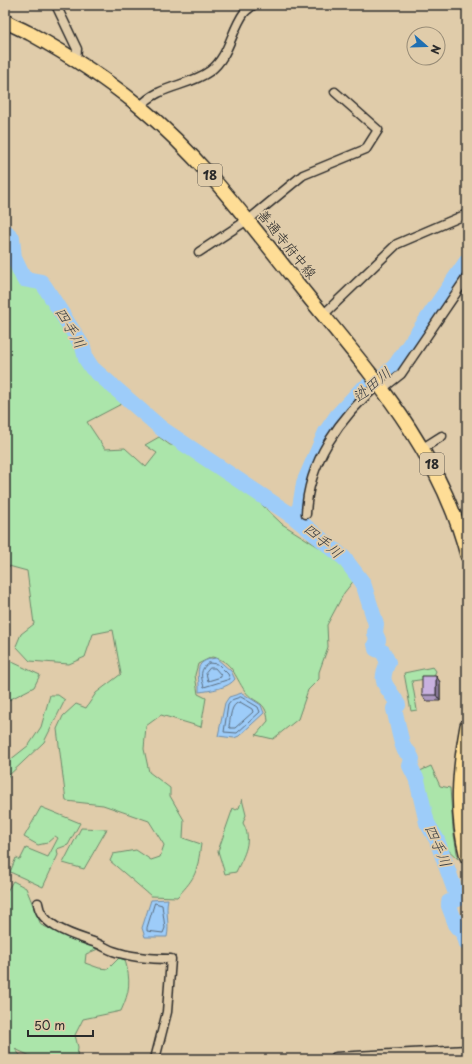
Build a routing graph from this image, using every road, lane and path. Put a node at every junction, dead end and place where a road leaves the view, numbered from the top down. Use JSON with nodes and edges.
{"nodes":[{"id":1,"x":56,"y":5,"type":"edge"},
{"id":2,"x":253,"y":5,"type":"edge"},
{"id":3,"x":5,"y":21,"type":"edge"},
{"id":4,"x":76,"y":61,"type":"junction"},
{"id":5,"x":336,"y":92,"type":"dead end"},
{"id":6,"x":140,"y":107,"type":"junction"},
{"id":7,"x":467,"y":214,"type":"edge"},
{"id":8,"x":247,"y":220,"type":"junction"},
{"id":9,"x":200,"y":252,"type":"dead end"},
{"id":10,"x":467,"y":277,"type":"edge"},
{"id":11,"x":323,"y":315,"type":"junction"},
{"id":12,"x":378,"y":383,"type":"junction"},
{"id":13,"x":442,"y":436,"type":"dead end"},
{"id":14,"x":422,"y":448,"type":"junction"},
{"id":15,"x":306,"y":514,"type":"dead end"},
{"id":16,"x":467,"y":555,"type":"edge"},
{"id":17,"x":467,"y":726,"type":"edge"},
{"id":18,"x":467,"y":857,"type":"edge"},
{"id":19,"x":38,"y":903,"type":"dead end"},
{"id":20,"x":467,"y":1052,"type":"edge"},
{"id":21,"x":155,"y":1059,"type":"edge"},
{"id":22,"x":336,"y":1059,"type":"edge"}],
"edges":[{"from":1,"to":4,"type":"street"},
{"from":2,"to":6,"type":"street"},
{"from":3,"to":4,"type":"main road","name":"善通寺府中線","number":"18"},
{"from":4,"to":6,"type":"main road","name":"善通寺府中線","number":"18"},
{"from":5,"to":8,"type":"street"},
{"from":6,"to":8,"type":"main road","name":"善通寺府中線","number":"18"},
{"from":7,"to":11,"type":"street"},
{"from":8,"to":9,"type":"street"},
{"from":8,"to":11,"type":"main road","name":"善通寺府中線","number":"18"},
{"from":10,"to":12,"type":"street"},
{"from":11,"to":12,"type":"main road","name":"善通寺府中線","number":"18"},
{"from":12,"to":14,"type":"main road","name":"善通寺府中線","number":"18"},
{"from":12,"to":15,"type":"street"},
{"from":13,"to":14,"type":"street"},
{"from":14,"to":16,"type":"main road","name":"善通寺府中線","number":"18"},
{"from":17,"to":18,"type":"main road"},
{"from":19,"to":21,"type":"street"},
{"from":20,"to":22,"type":"main road"}]}
